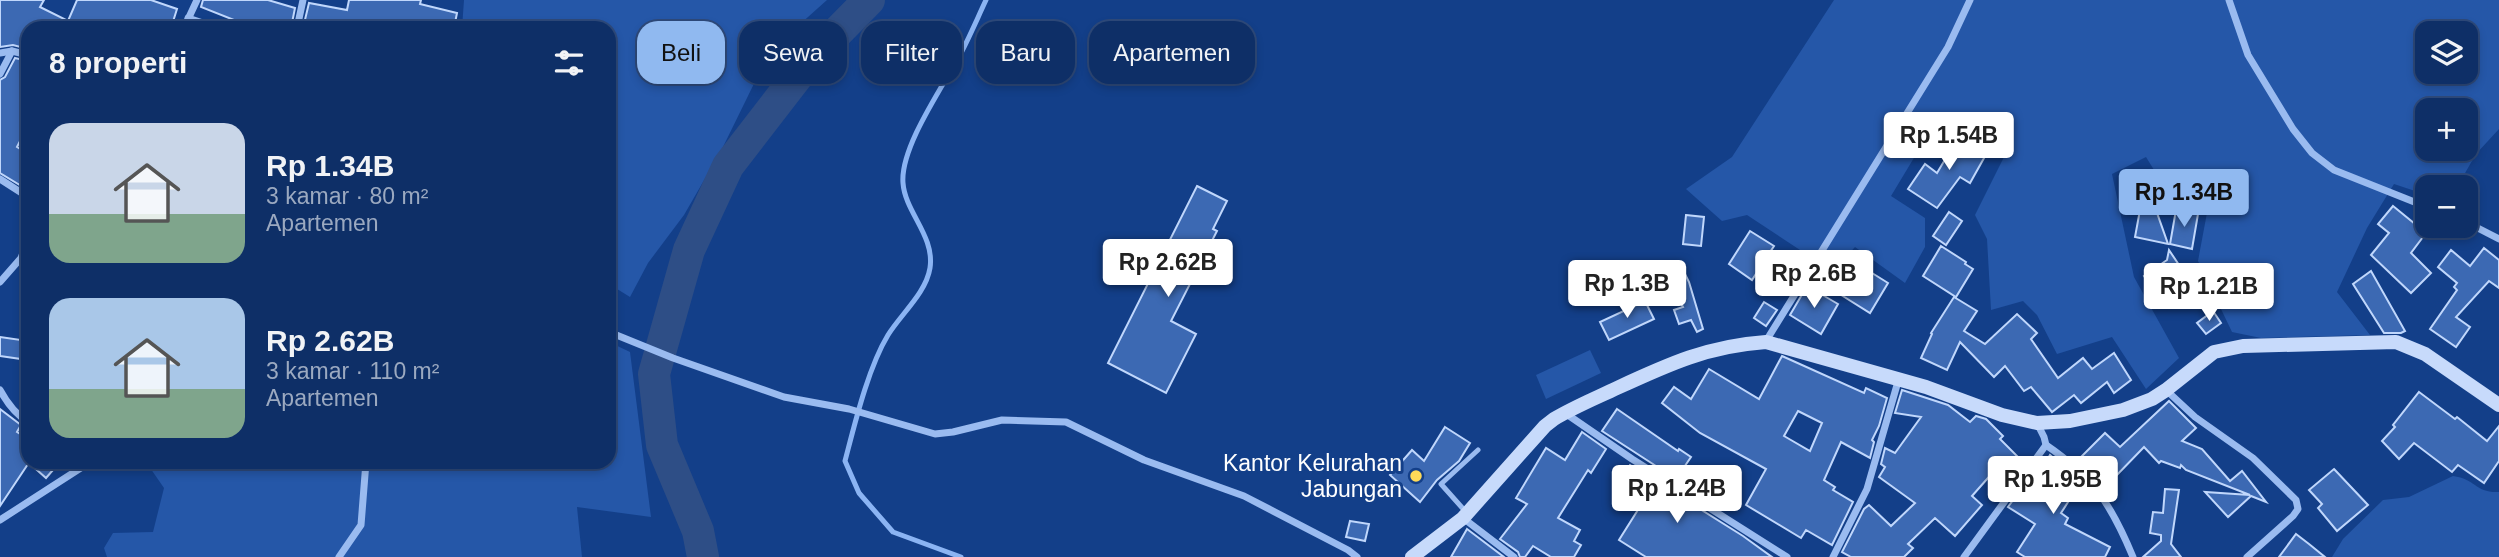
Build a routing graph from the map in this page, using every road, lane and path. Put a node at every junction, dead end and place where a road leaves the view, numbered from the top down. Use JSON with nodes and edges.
{"nodes":[{"id":1,"x":197,"y":0,"type":"edge"},
{"id":2,"x":303,"y":0,"type":"edge"},
{"id":3,"x":1970,"y":0,"type":"edge"},
{"id":4,"x":2229,"y":0,"type":"edge"},
{"id":5,"x":188,"y":18,"type":"junction"},
{"id":6,"x":187,"y":21,"type":"edge"},
{"id":7,"x":197,"y":21,"type":"edge"},
{"id":8,"x":298,"y":21,"type":"edge"},
{"id":9,"x":12,"y":51,"type":"junction"},
{"id":10,"x":0,"y":53,"type":"edge"},
{"id":11,"x":21,"y":53,"type":"edge"},
{"id":12,"x":0,"y":74,"type":"edge"},
{"id":13,"x":0,"y":179,"type":"edge"},
{"id":14,"x":21,"y":192,"type":"edge"},
{"id":15,"x":2415,"y":201,"type":"edge"},
{"id":16,"x":2478,"y":228,"type":"edge"},
{"id":17,"x":2499,"y":239,"type":"edge"},
{"id":18,"x":21,"y":258,"type":"edge"},
{"id":19,"x":0,"y":282,"type":"edge"},
{"id":20,"x":616,"y":335,"type":"edge"},
{"id":21,"x":1766,"y":342,"type":"junction"},
{"id":22,"x":1899,"y":378,"type":"junction"},
{"id":23,"x":0,"y":390,"type":"edge"},
{"id":24,"x":2166,"y":390,"type":"junction"},
{"id":25,"x":2499,"y":405,"type":"edge"},
{"id":26,"x":1565,"y":412,"type":"junction"},
{"id":27,"x":21,"y":418,"type":"edge"},
{"id":28,"x":2036,"y":423,"type":"junction"},
{"id":29,"x":2046,"y":445,"type":"junction"},
{"id":30,"x":1478,"y":450,"type":"dead end"},
{"id":31,"x":79,"y":469,"type":"edge"},
{"id":32,"x":365,"y":469,"type":"edge"},
{"id":33,"x":1465,"y":516,"type":"junction"},
{"id":34,"x":0,"y":520,"type":"edge"},
{"id":35,"x":339,"y":557,"type":"edge"},
{"id":36,"x":1357,"y":557,"type":"edge"},
{"id":37,"x":1412,"y":557,"type":"edge"},
{"id":38,"x":1514,"y":557,"type":"edge"},
{"id":39,"x":1787,"y":557,"type":"edge"},
{"id":40,"x":1833,"y":557,"type":"edge"},
{"id":41,"x":1964,"y":557,"type":"edge"},
{"id":42,"x":2133,"y":557,"type":"edge"},
{"id":43,"x":2247,"y":557,"type":"edge"}],
"edges":[{"from":1,"to":5,"type":"street"},
{"from":2,"to":8,"type":"street"},
{"from":3,"to":21,"type":"street"},
{"from":4,"to":15,"type":"street"},
{"from":5,"to":6,"type":"street"},
{"from":5,"to":7,"type":"street"},
{"from":9,"to":10,"type":"street"},
{"from":9,"to":11,"type":"street"},
{"from":9,"to":12,"type":"street"},
{"from":13,"to":14,"type":"street"},
{"from":16,"to":17,"type":"street"},
{"from":18,"to":19,"type":"street"},
{"from":20,"to":36,"type":"street"},
{"from":21,"to":22,"type":"street"},
{"from":21,"to":26,"type":"street"},
{"from":22,"to":28,"type":"street"},
{"from":22,"to":40,"type":"street"},
{"from":23,"to":27,"type":"street"},
{"from":24,"to":25,"type":"street"},
{"from":24,"to":28,"type":"street"},
{"from":24,"to":43,"type":"street"},
{"from":26,"to":33,"type":"street"},
{"from":26,"to":39,"type":"street"},
{"from":28,"to":29,"type":"street"},
{"from":29,"to":41,"type":"street"},
{"from":29,"to":42,"type":"street"},
{"from":30,"to":33,"type":"lane"},
{"from":31,"to":34,"type":"street"},
{"from":32,"to":35,"type":"street"},
{"from":33,"to":37,"type":"street"},
{"from":33,"to":38,"type":"street"}]}
